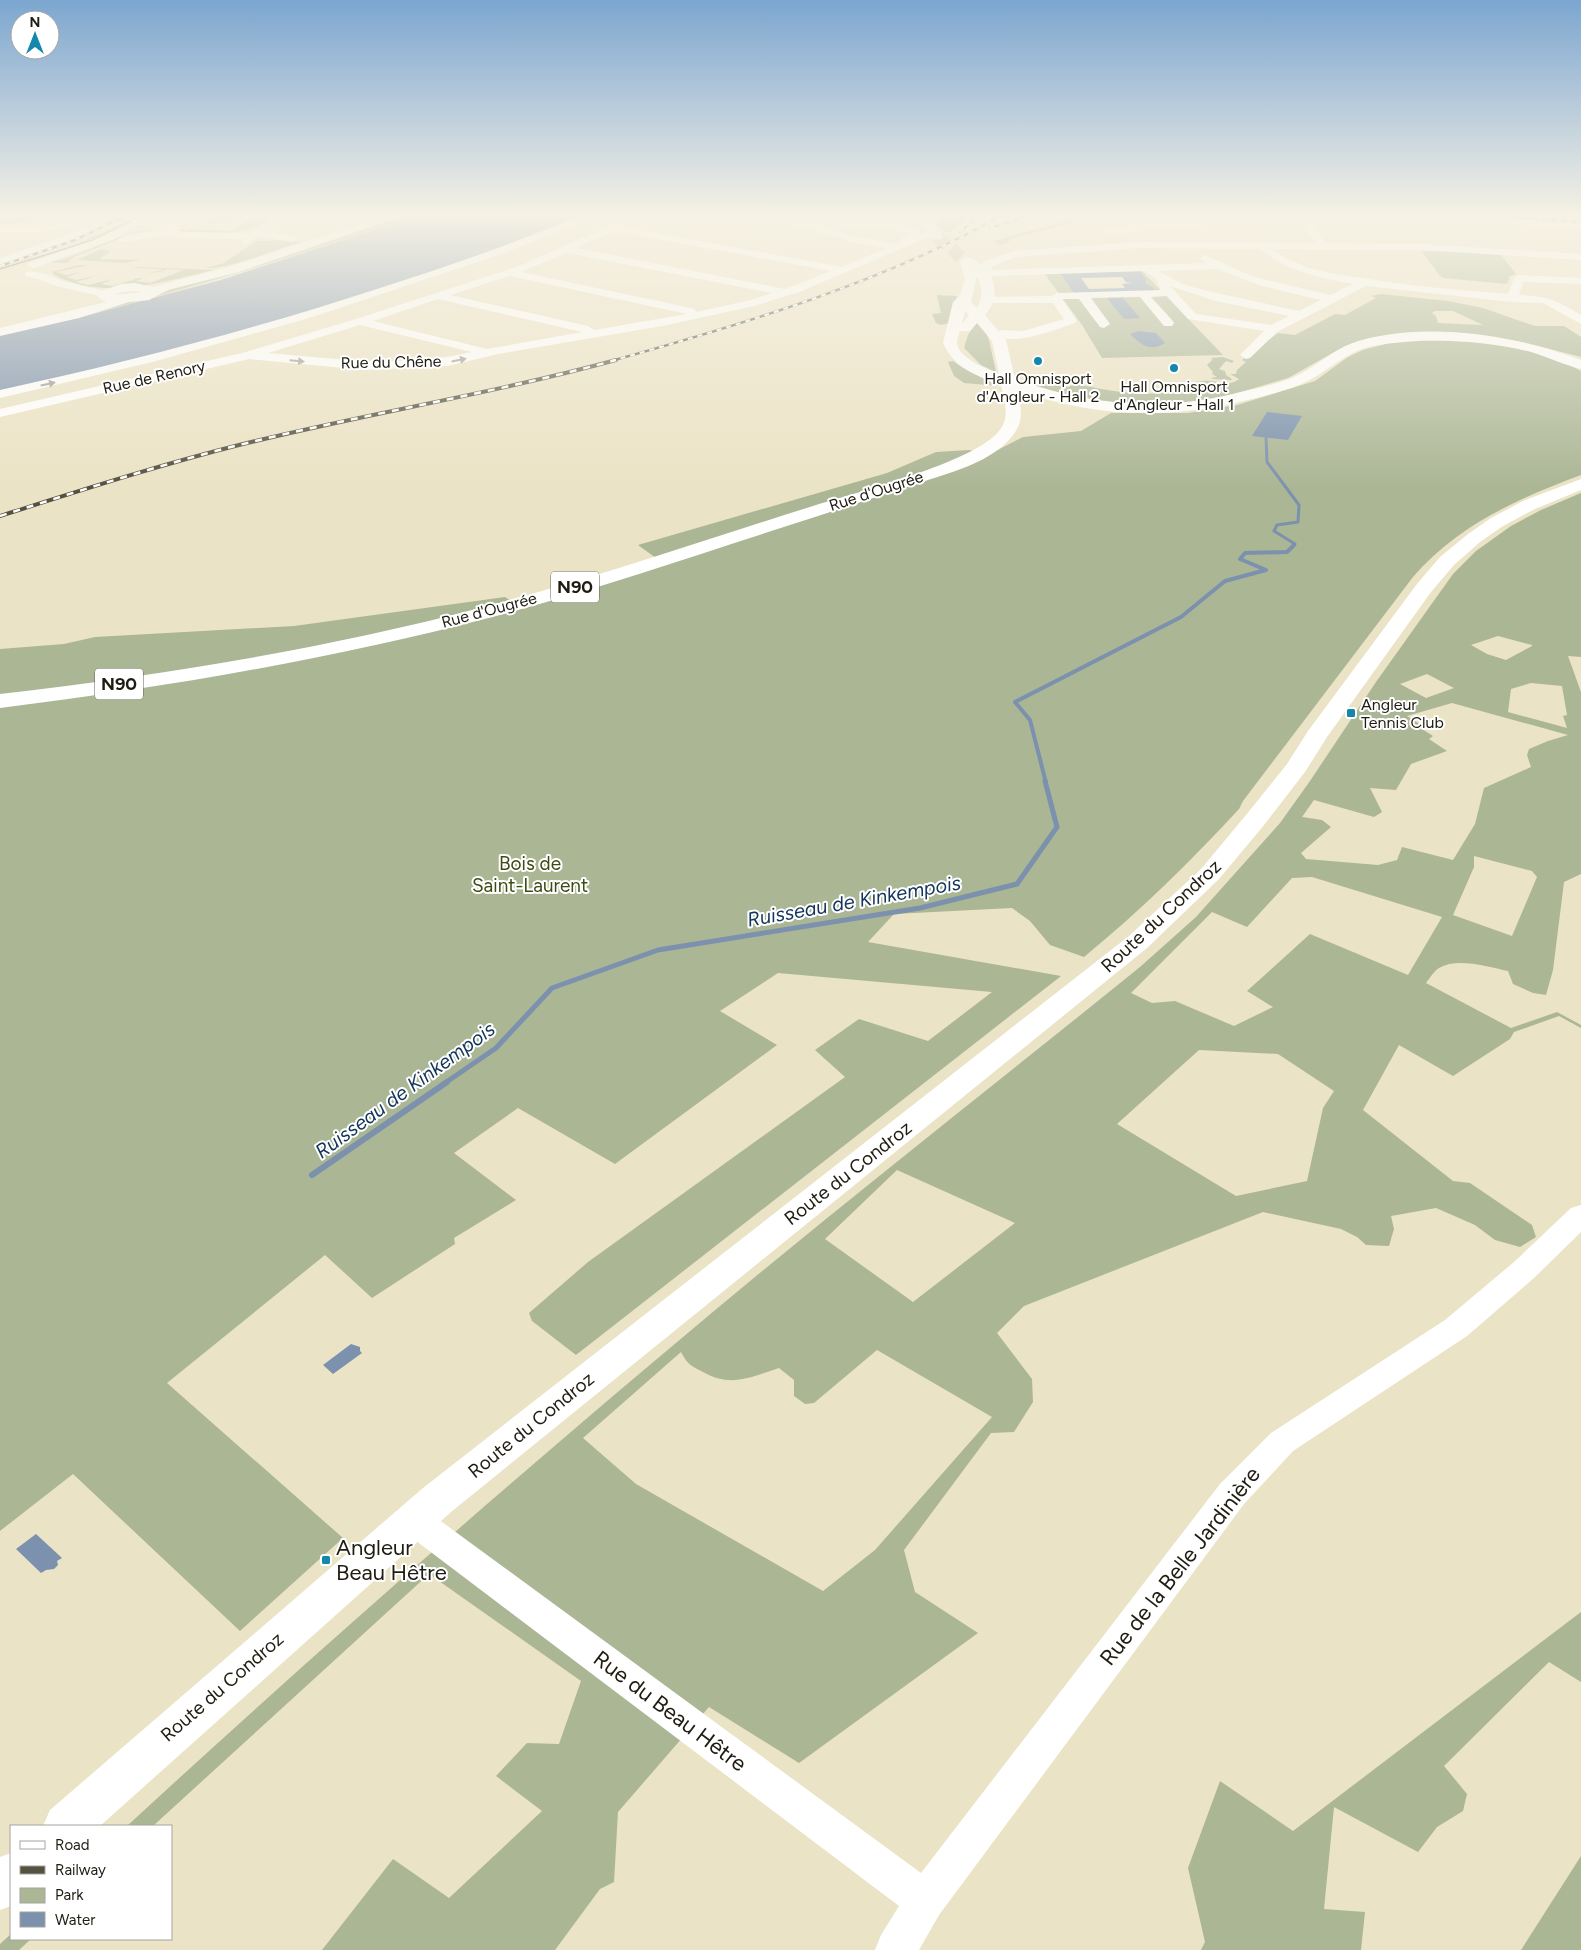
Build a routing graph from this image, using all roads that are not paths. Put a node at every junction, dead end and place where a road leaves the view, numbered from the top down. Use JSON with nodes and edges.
{"nodes":[{"id":1,"x":88,"y":305,"type":"edge"},
{"id":2,"x":97,"y":305,"type":"edge"},
{"id":3,"x":343,"y":305,"type":"edge"},
{"id":4,"x":409,"y":305,"type":"edge"},
{"id":5,"x":478,"y":305,"type":"edge"},
{"id":6,"x":659,"y":305,"type":"edge"},
{"id":7,"x":744,"y":305,"type":"edge"},
{"id":8,"x":959,"y":305,"type":"edge"},
{"id":9,"x":965,"y":305,"type":"edge"},
{"id":10,"x":986,"y":305,"type":"edge"},
{"id":11,"x":992,"y":305,"type":"edge"},
{"id":12,"x":1060,"y":305,"type":"edge"},
{"id":13,"x":1090,"y":305,"type":"edge"},
{"id":14,"x":1152,"y":305,"type":"edge"},
{"id":15,"x":1181,"y":305,"type":"edge"},
{"id":16,"x":1256,"y":305,"type":"edge"},
{"id":17,"x":1319,"y":305,"type":"edge"},
{"id":18,"x":1555,"y":305,"type":"edge"},
{"id":19,"x":334,"y":308,"type":"junction"},
{"id":20,"x":701,"y":314,"type":"junction"},
{"id":21,"x":1300,"y":314,"type":"junction"},
{"id":22,"x":977,"y":315,"type":"junction"},
{"id":23,"x":365,"y":319,"type":"junction"},
{"id":24,"x":1581,"y":320,"type":"edge"},
{"id":25,"x":1168,"y":323,"type":"dead end"},
{"id":26,"x":1104,"y":324,"type":"dead end"},
{"id":27,"x":1273,"y":329,"type":"junction"},
{"id":28,"x":0,"y":330,"type":"edge"},
{"id":29,"x":597,"y":332,"type":"junction"},
{"id":30,"x":1004,"y":337,"type":"junction"},
{"id":31,"x":488,"y":352,"type":"junction"},
{"id":32,"x":956,"y":352,"type":"junction"},
{"id":33,"x":249,"y":355,"type":"junction"},
{"id":34,"x":1246,"y":355,"type":"dead end"},
{"id":35,"x":1581,"y":365,"type":"edge"},
{"id":36,"x":0,"y":394,"type":"edge"},
{"id":37,"x":0,"y":413,"type":"edge"},
{"id":38,"x":1581,"y":484,"type":"edge"},
{"id":39,"x":0,"y":701,"type":"edge"},
{"id":40,"x":1581,"y":1215,"type":"edge"},
{"id":41,"x":415,"y":1521,"type":"junction"},
{"id":42,"x":67,"y":1825,"type":"edge"},
{"id":43,"x":10,"y":1877,"type":"edge"},
{"id":44,"x":0,"y":1887,"type":"edge"},
{"id":45,"x":925,"y":1901,"type":"junction"},
{"id":46,"x":896,"y":1950,"type":"edge"}],
"edges":[{"from":1,"to":28,"type":"main road"},
{"from":2,"to":28,"type":"main road"},
{"from":3,"to":19,"type":"street"},
{"from":4,"to":23,"type":"street","name":"Rue de Renory"},
{"from":5,"to":29,"type":"street"},
{"from":6,"to":20,"type":"street"},
{"from":7,"to":20,"type":"street","name":"Rue du Chêne"},
{"from":8,"to":32,"type":"main road"},
{"from":9,"to":22,"type":"main road","name":"Rue d'Ougrée","number":"N90"},
{"from":10,"to":22,"type":"main road"},
{"from":11,"to":30,"type":"main road","name":"Rue d'Ougrée","number":"N90"},
{"from":12,"to":30,"type":"street"},
{"from":13,"to":26,"type":"street"},
{"from":14,"to":25,"type":"street"},
{"from":15,"to":27,"type":"street"},
{"from":16,"to":21,"type":"street"},
{"from":17,"to":21,"type":"street"},
{"from":18,"to":24,"type":"street"},
{"from":19,"to":23,"type":"street"},
{"from":36,"to":19,"type":"street","one_way":true},
{"from":20,"to":29,"type":"street","name":"Rue du Chêne"},
{"from":21,"to":27,"type":"street"},
{"from":22,"to":30,"type":"main road","name":"Rue d'Ougrée","number":"N90"},
{"from":22,"to":32,"type":"main road"},
{"from":23,"to":31,"type":"street"},
{"from":23,"to":33,"type":"street","name":"Rue de Renory"},
{"from":27,"to":34,"type":"street"},
{"from":29,"to":31,"type":"street","name":"Rue du Chêne"},
{"from":30,"to":39,"type":"main road","name":"Rue d'Ougrée","number":"N90"},
{"from":33,"to":31,"type":"street","name":"Rue du Chêne","one_way":true},
{"from":32,"to":35,"type":"main road"},
{"from":33,"to":37,"type":"street","name":"Rue de Renory"},
{"from":38,"to":41,"type":"main road","name":"Route du Condroz"},
{"from":40,"to":45,"type":"street","name":"Rue de la Belle Jardinière"},
{"from":41,"to":42,"type":"main road","name":"Route du Condroz"},
{"from":41,"to":45,"type":"street","name":"Rue du Beau Hêtre"},
{"from":43,"to":44,"type":"main road"},
{"from":45,"to":46,"type":"street","name":"Rue de la Belle Jardinière"}]}
